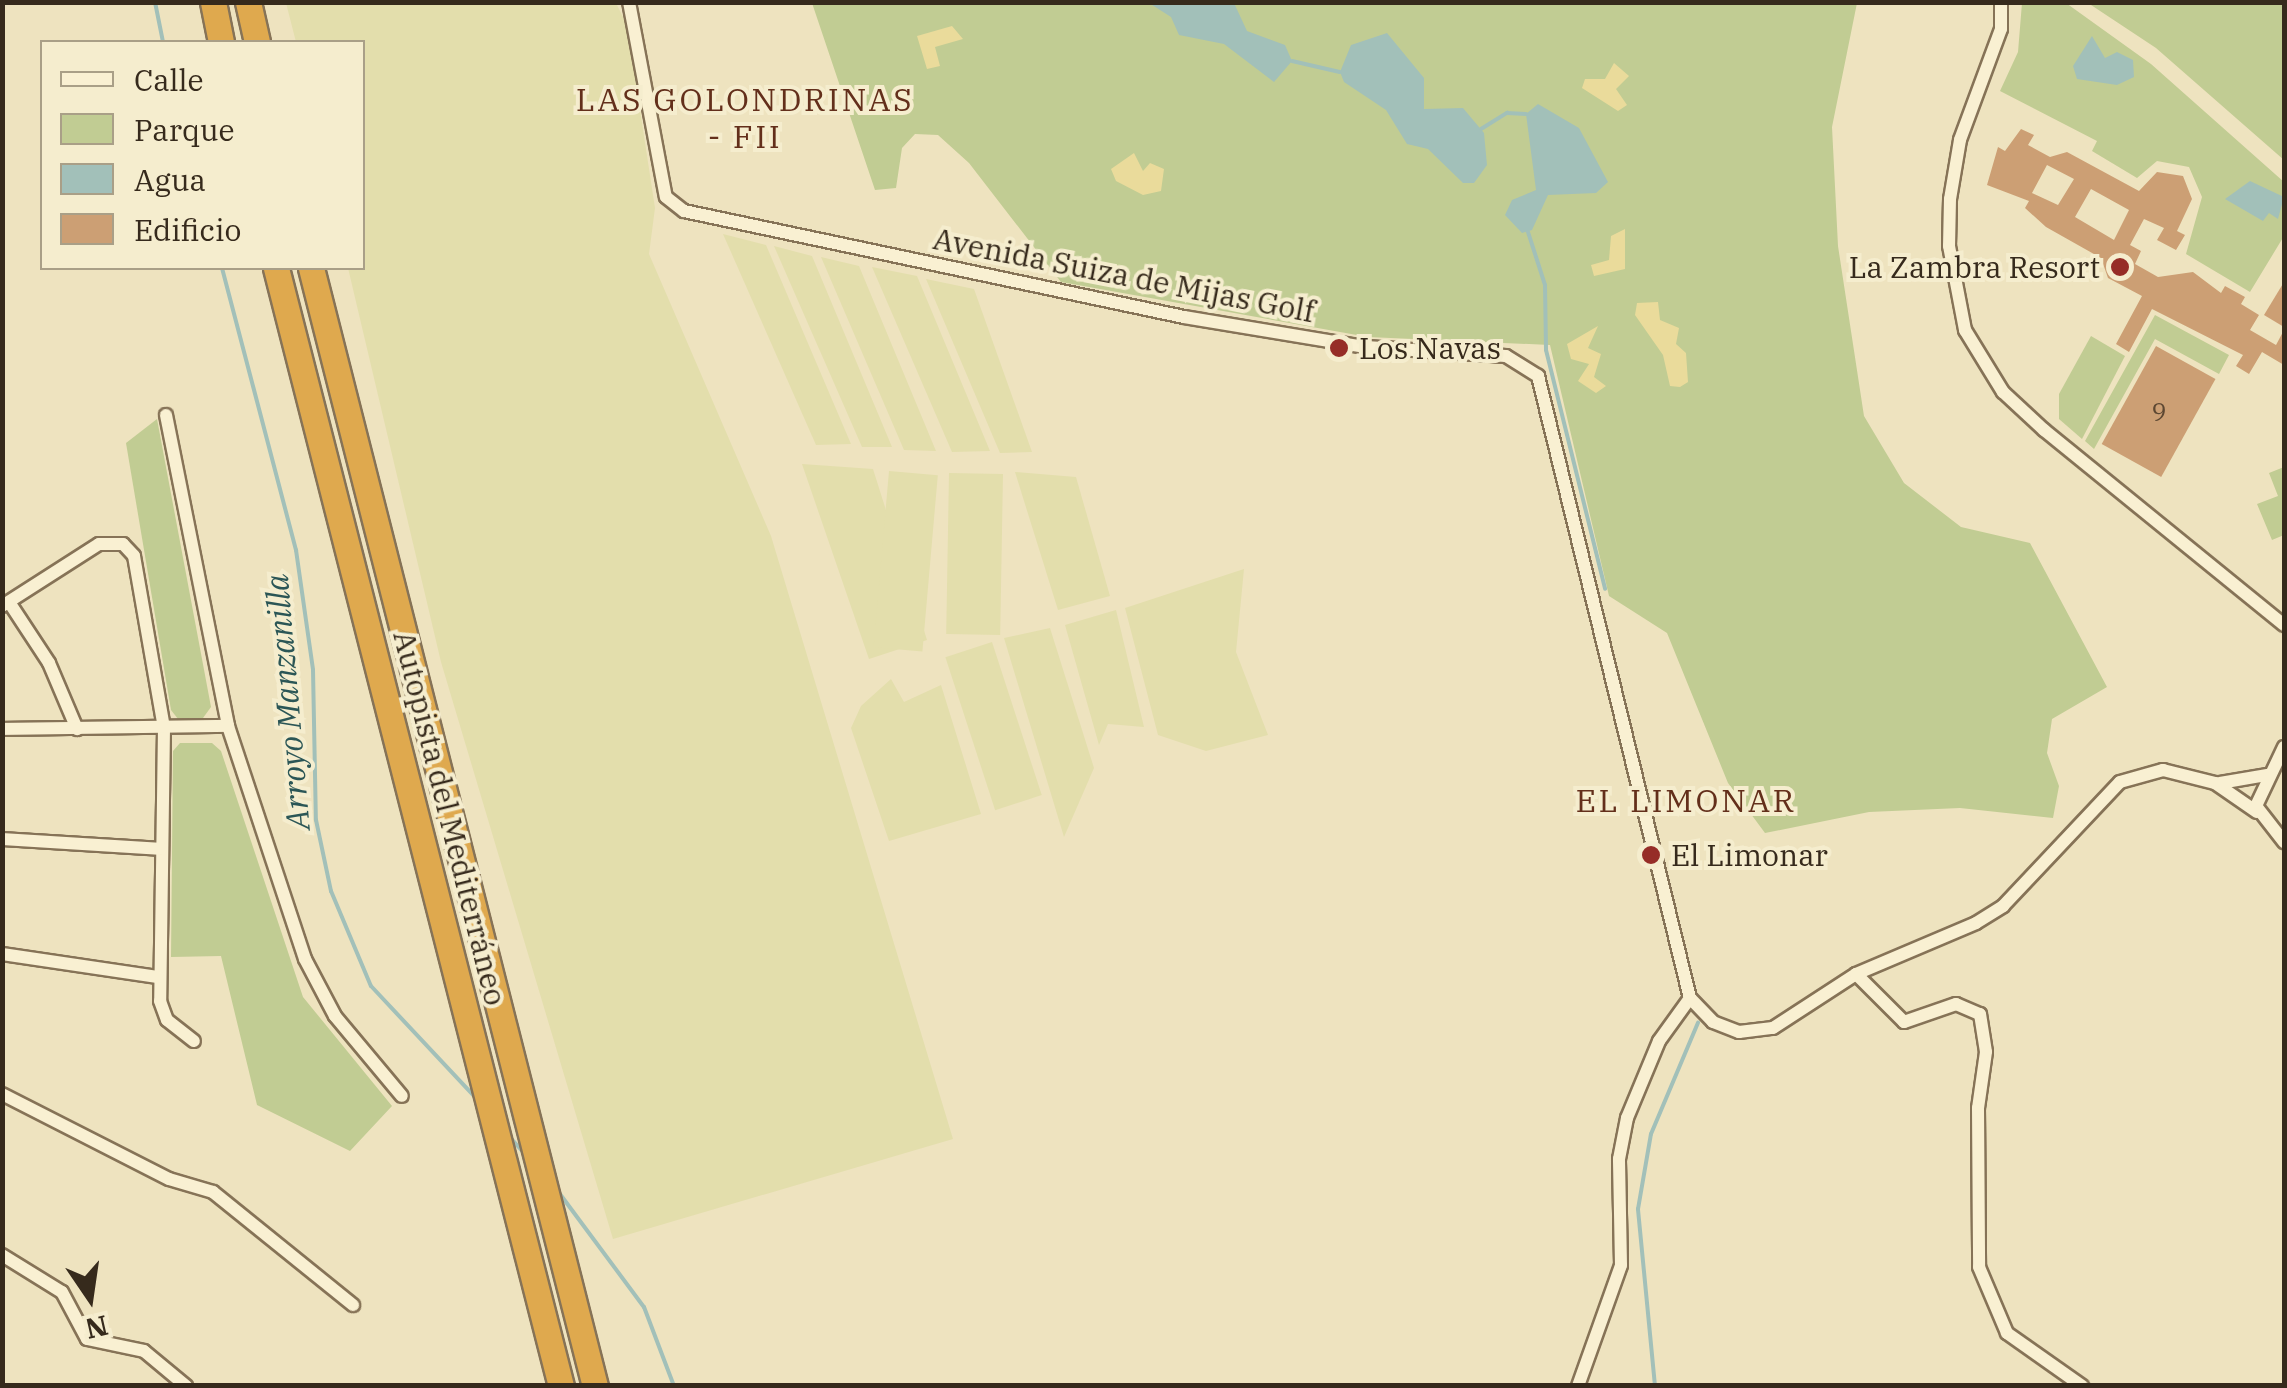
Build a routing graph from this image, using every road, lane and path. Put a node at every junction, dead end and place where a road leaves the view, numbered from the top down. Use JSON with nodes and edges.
{"nodes":[{"id":1,"x":213,"y":2,"type":"edge"},
{"id":2,"x":248,"y":2,"type":"edge"},
{"id":3,"x":630,"y":2,"type":"edge"},
{"id":4,"x":2001,"y":2,"type":"edge"},
{"id":5,"x":221,"y":40,"type":"edge"},
{"id":6,"x":257,"y":40,"type":"edge"},
{"id":7,"x":277,"y":270,"type":"edge"},
{"id":8,"x":312,"y":270,"type":"edge"},
{"id":9,"x":166,"y":414,"type":"dead end"},
{"id":10,"x":6,"y":604,"type":"edge"},
{"id":11,"x":2284,"y":625,"type":"edge"},
{"id":12,"x":228,"y":726,"type":"junction"},
{"id":13,"x":77,"y":728,"type":"junction"},
{"id":14,"x":164,"y":728,"type":"junction"},
{"id":15,"x":2,"y":729,"type":"edge"},
{"id":16,"x":2284,"y":747,"type":"edge"},
{"id":17,"x":2267,"y":774,"type":"junction"},
{"id":18,"x":2216,"y":783,"type":"junction"},
{"id":19,"x":2257,"y":812,"type":"junction"},
{"id":20,"x":2,"y":840,"type":"edge"},
{"id":21,"x":2284,"y":842,"type":"edge"},
{"id":22,"x":161,"y":848,"type":"junction"},
{"id":23,"x":2,"y":954,"type":"edge"},
{"id":24,"x":1856,"y":974,"type":"junction"},
{"id":25,"x":158,"y":977,"type":"junction"},
{"id":26,"x":1690,"y":998,"type":"junction"},
{"id":27,"x":194,"y":1041,"type":"dead end"},
{"id":28,"x":2,"y":1094,"type":"edge"},
{"id":29,"x":402,"y":1096,"type":"dead end"},
{"id":30,"x":2,"y":1255,"type":"edge"},
{"id":31,"x":353,"y":1305,"type":"dead end"},
{"id":32,"x":186,"y":1386,"type":"edge"},
{"id":33,"x":561,"y":1386,"type":"edge"},
{"id":34,"x":595,"y":1386,"type":"edge"},
{"id":35,"x":1578,"y":1386,"type":"edge"},
{"id":36,"x":2082,"y":1386,"type":"edge"}],
"edges":[{"from":1,"to":5,"type":"highway"},
{"from":2,"to":6,"type":"highway"},
{"from":3,"to":26,"type":"street","name":"Avenida Suiza de Mijas Golf"},
{"from":4,"to":11,"type":"street"},
{"from":7,"to":33,"type":"highway","name":"Autopista del Mediterráneo"},
{"from":8,"to":34,"type":"highway","name":"Autopista del Mediterráneo"},
{"from":9,"to":12,"type":"street"},
{"from":10,"to":13,"type":"street"},
{"from":10,"to":14,"type":"street"},
{"from":12,"to":14,"type":"street"},
{"from":12,"to":29,"type":"street"},
{"from":13,"to":14,"type":"street"},
{"from":13,"to":15,"type":"street"},
{"from":14,"to":22,"type":"street"},
{"from":16,"to":17,"type":"street"},
{"from":17,"to":18,"type":"street"},
{"from":17,"to":19,"type":"street"},
{"from":18,"to":19,"type":"street"},
{"from":18,"to":24,"type":"street"},
{"from":19,"to":21,"type":"street"},
{"from":20,"to":22,"type":"street"},
{"from":22,"to":25,"type":"street"},
{"from":23,"to":25,"type":"street"},
{"from":24,"to":26,"type":"street","name":"Avenida Suiza de Mijas Golf"},
{"from":24,"to":36,"type":"street"},
{"from":25,"to":27,"type":"street"},
{"from":26,"to":35,"type":"street"},
{"from":28,"to":31,"type":"street"},
{"from":30,"to":32,"type":"street"}]}
